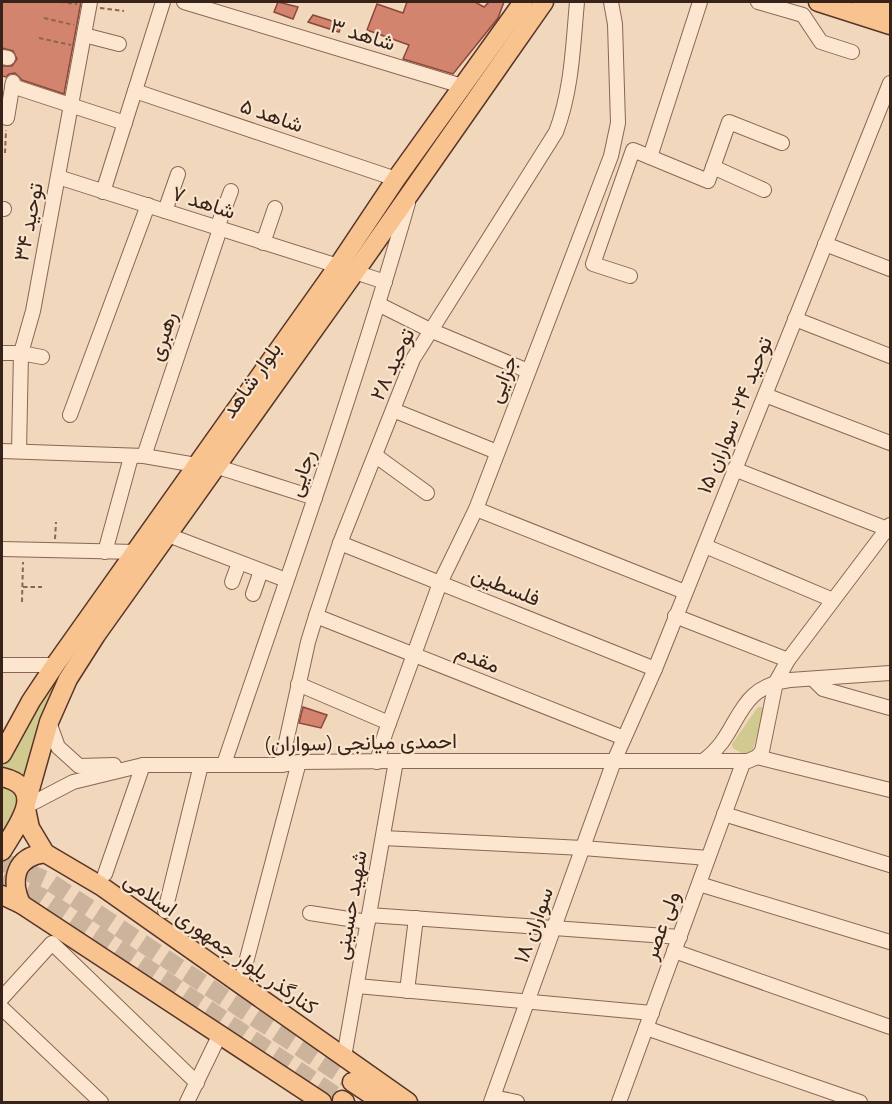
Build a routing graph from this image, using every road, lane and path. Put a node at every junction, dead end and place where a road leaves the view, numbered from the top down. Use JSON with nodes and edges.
{"nodes":[{"id":1,"x":60,"y":2,"type":"edge"},
{"id":2,"x":164,"y":2,"type":"edge"},
{"id":3,"x":184,"y":2,"type":"edge"},
{"id":4,"x":523,"y":2,"type":"edge"},
{"id":5,"x":544,"y":2,"type":"edge"},
{"id":6,"x":577,"y":2,"type":"edge"},
{"id":7,"x":611,"y":2,"type":"edge"},
{"id":8,"x":700,"y":2,"type":"edge"},
{"id":9,"x":758,"y":2,"type":"edge"},
{"id":10,"x":808,"y":2,"type":"edge"},
{"id":11,"x":818,"y":2,"type":"edge"},
{"id":12,"x":861,"y":2,"type":"edge"},
{"id":13,"x":90,"y":4,"type":"edge"},
{"id":14,"x":124,"y":11,"type":"dead end"},
{"id":15,"x":891,"y":11,"type":"edge"},
{"id":16,"x":803,"y":15,"type":"junction"},
{"id":17,"x":44,"y":18,"type":"dead end"},
{"id":18,"x":891,"y":25,"type":"edge"},
{"id":19,"x":84,"y":36,"type":"junction"},
{"id":20,"x":39,"y":38,"type":"dead end"},
{"id":21,"x":119,"y":44,"type":"dead end"},
{"id":22,"x":852,"y":52,"type":"dead end"},
{"id":23,"x":891,"y":83,"type":"edge"},
{"id":24,"x":462,"y":86,"type":"junction"},
{"id":25,"x":135,"y":91,"type":"junction"},
{"id":26,"x":71,"y":104,"type":"junction"},
{"id":27,"x":4,"y":118,"type":"edge"},
{"id":28,"x":125,"y":123,"type":"junction"},
{"id":29,"x":782,"y":143,"type":"dead end"},
{"id":30,"x":5,"y":153,"type":"dead end"},
{"id":31,"x":650,"y":157,"type":"junction"},
{"id":32,"x":712,"y":167,"type":"junction"},
{"id":33,"x":178,"y":174,"type":"dead end"},
{"id":34,"x":58,"y":177,"type":"junction"},
{"id":35,"x":396,"y":178,"type":"junction"},
{"id":36,"x":231,"y":190,"type":"dead end"},
{"id":37,"x":764,"y":190,"type":"dead end"},
{"id":38,"x":103,"y":192,"type":"junction"},
{"id":39,"x":411,"y":192,"type":"junction"},
{"id":40,"x":148,"y":205,"type":"junction"},
{"id":41,"x":275,"y":208,"type":"dead end"},
{"id":42,"x":165,"y":211,"type":"junction"},
{"id":43,"x":219,"y":229,"type":"junction"},
{"id":44,"x":263,"y":243,"type":"junction"},
{"id":45,"x":825,"y":244,"type":"junction"},
{"id":46,"x":338,"y":266,"type":"junction"},
{"id":47,"x":891,"y":269,"type":"edge"},
{"id":48,"x":355,"y":272,"type":"junction"},
{"id":49,"x":630,"y":276,"type":"dead end"},
{"id":50,"x":386,"y":282,"type":"junction"},
{"id":51,"x":378,"y":304,"type":"junction"},
{"id":52,"x":795,"y":319,"type":"junction"},
{"id":53,"x":430,"y":330,"type":"junction"},
{"id":54,"x":2,"y":353,"type":"edge"},
{"id":55,"x":21,"y":353,"type":"junction"},
{"id":56,"x":891,"y":356,"type":"edge"},
{"id":57,"x":42,"y":357,"type":"dead end"},
{"id":58,"x":528,"y":371,"type":"junction"},
{"id":59,"x":765,"y":394,"type":"junction"},
{"id":60,"x":393,"y":410,"type":"junction"},
{"id":61,"x":70,"y":415,"type":"dead end"},
{"id":62,"x":891,"y":443,"type":"edge"},
{"id":63,"x":2,"y":451,"type":"edge"},
{"id":64,"x":19,"y":452,"type":"junction"},
{"id":65,"x":497,"y":452,"type":"junction"},
{"id":66,"x":376,"y":456,"type":"junction"},
{"id":67,"x":137,"y":457,"type":"junction"},
{"id":68,"x":196,"y":465,"type":"junction"},
{"id":69,"x":218,"y":466,"type":"junction"},
{"id":70,"x":734,"y":469,"type":"junction"},
{"id":71,"x":427,"y":494,"type":"dead end"},
{"id":72,"x":315,"y":498,"type":"junction"},
{"id":73,"x":476,"y":509,"type":"junction"},
{"id":74,"x":56,"y":522,"type":"dead end"},
{"id":75,"x":889,"y":528,"type":"edge"},
{"id":76,"x":168,"y":535,"type":"junction"},
{"id":77,"x":340,"y":543,"type":"junction"},
{"id":78,"x":705,"y":546,"type":"junction"},
{"id":79,"x":2,"y":549,"type":"edge"},
{"id":80,"x":24,"y":550,"type":"junction"},
{"id":81,"x":55,"y":550,"type":"junction"},
{"id":82,"x":105,"y":552,"type":"junction"},
{"id":83,"x":136,"y":552,"type":"junction"},
{"id":84,"x":239,"y":563,"type":"junction"},
{"id":85,"x":261,"y":571,"type":"junction"},
{"id":86,"x":286,"y":580,"type":"junction"},
{"id":87,"x":232,"y":582,"type":"dead end"},
{"id":88,"x":440,"y":583,"type":"junction"},
{"id":89,"x":22,"y":587,"type":"junction"},
{"id":90,"x":42,"y":587,"type":"dead end"},
{"id":91,"x":685,"y":592,"type":"junction"},
{"id":92,"x":253,"y":594,"type":"dead end"},
{"id":93,"x":833,"y":600,"type":"junction"},
{"id":94,"x":22,"y":602,"type":"dead end"},
{"id":95,"x":316,"y":616,"type":"junction"},
{"id":96,"x":675,"y":616,"type":"junction"},
{"id":97,"x":413,"y":655,"type":"junction"},
{"id":98,"x":788,"y":660,"type":"junction"},
{"id":99,"x":2,"y":664,"type":"edge"},
{"id":100,"x":55,"y":665,"type":"junction"},
{"id":101,"x":656,"y":669,"type":"junction"},
{"id":102,"x":891,"y":673,"type":"edge"},
{"id":103,"x":813,"y":680,"type":"junction"},
{"id":104,"x":776,"y":682,"type":"junction"},
{"id":105,"x":298,"y":684,"type":"junction"},
{"id":106,"x":891,"y":708,"type":"edge"},
{"id":107,"x":49,"y":722,"type":"junction"},
{"id":108,"x":389,"y":723,"type":"junction"},
{"id":109,"x":624,"y":738,"type":"junction"},
{"id":110,"x":2,"y":754,"type":"edge"},
{"id":111,"x":757,"y":757,"type":"junction"},
{"id":112,"x":396,"y":761,"type":"junction"},
{"id":113,"x":614,"y":761,"type":"junction"},
{"id":114,"x":703,"y":761,"type":"junction"},
{"id":115,"x":299,"y":762,"type":"junction"},
{"id":116,"x":377,"y":762,"type":"junction"},
{"id":117,"x":743,"y":763,"type":"junction"},
{"id":118,"x":224,"y":764,"type":"junction"},
{"id":119,"x":143,"y":765,"type":"junction"},
{"id":120,"x":201,"y":765,"type":"junction"},
{"id":121,"x":281,"y":765,"type":"junction"},
{"id":122,"x":2,"y":777,"type":"edge"},
{"id":123,"x":891,"y":790,"type":"edge"},
{"id":124,"x":27,"y":805,"type":"junction"},
{"id":125,"x":724,"y":814,"type":"junction"},
{"id":126,"x":383,"y":838,"type":"junction"},
{"id":127,"x":583,"y":848,"type":"junction"},
{"id":128,"x":2,"y":851,"type":"edge"},
{"id":129,"x":45,"y":853,"type":"junction"},
{"id":130,"x":708,"y":858,"type":"junction"},
{"id":131,"x":891,"y":866,"type":"edge"},
{"id":132,"x":105,"y":874,"type":"dead end"},
{"id":133,"x":699,"y":884,"type":"junction"},
{"id":134,"x":2,"y":895,"type":"edge"},
{"id":135,"x":21,"y":904,"type":"junction"},
{"id":136,"x":165,"y":911,"type":"dead end"},
{"id":137,"x":310,"y":914,"type":"dead end"},
{"id":138,"x":416,"y":918,"type":"junction"},
{"id":139,"x":368,"y":919,"type":"junction"},
{"id":140,"x":555,"y":929,"type":"junction"},
{"id":141,"x":680,"y":937,"type":"junction"},
{"id":142,"x":891,"y":942,"type":"edge"},
{"id":143,"x":674,"y":951,"type":"junction"},
{"id":144,"x":240,"y":986,"type":"junction"},
{"id":145,"x":357,"y":986,"type":"junction"},
{"id":146,"x":407,"y":991,"type":"junction"},
{"id":147,"x":2,"y":998,"type":"edge"},
{"id":148,"x":527,"y":1001,"type":"junction"},
{"id":149,"x":2,"y":1008,"type":"edge"},
{"id":150,"x":652,"y":1013,"type":"junction"},
{"id":151,"x":891,"y":1027,"type":"edge"},
{"id":152,"x":646,"y":1028,"type":"junction"},
{"id":153,"x":220,"y":1034,"type":"junction"},
{"id":154,"x":344,"y":1057,"type":"junction"},
{"id":155,"x":352,"y":1082,"type":"tunnel mouth"},
{"id":156,"x":197,"y":1083,"type":"junction"},
{"id":157,"x":303,"y":1097,"type":"edge"},
{"id":158,"x":492,"y":1100,"type":"edge"},
{"id":159,"x":101,"y":1102,"type":"edge"},
{"id":160,"x":187,"y":1102,"type":"edge"},
{"id":161,"x":322,"y":1102,"type":"edge"},
{"id":162,"x":382,"y":1102,"type":"edge"},
{"id":163,"x":408,"y":1102,"type":"edge"},
{"id":164,"x":517,"y":1102,"type":"edge"},
{"id":165,"x":620,"y":1102,"type":"edge"},
{"id":166,"x":860,"y":1102,"type":"edge"}],
"edges":[{"from":1,"to":13,"type":"path"},
{"from":2,"to":25,"type":"street"},
{"from":3,"to":24,"type":"street","name":"شاهد ۳"},
{"from":4,"to":24,"type":"main road","name":"بلوار شاهد"},
{"from":5,"to":39,"type":"main road","name":"بلوار شاهد"},
{"from":6,"to":53,"type":"street","name":"توحید ۲۸"},
{"from":7,"to":58,"type":"street","name":"جزایی"},
{"from":8,"to":31,"type":"street"},
{"from":9,"to":16,"type":"street"},
{"from":10,"to":16,"type":"street"},
{"from":11,"to":18,"type":"main road"},
{"from":12,"to":15,"type":"main road"},
{"from":13,"to":14,"type":"path"},
{"from":13,"to":19,"type":"street","name":"توحید ۳۴"},
{"from":16,"to":22,"type":"street"},
{"from":17,"to":19,"type":"path"},
{"from":19,"to":20,"type":"path"},
{"from":19,"to":21,"type":"street"},
{"from":19,"to":26,"type":"street","name":"توحید ۳۴"},
{"from":23,"to":45,"type":"street","name":"توحید ۲۴- سواران ۱۵"},
{"from":24,"to":35,"type":"main road","name":"بلوار شاهد"},
{"from":25,"to":28,"type":"street"},
{"from":25,"to":35,"type":"street","name":"شاهد ۵"},
{"from":26,"to":27,"type":"street"},
{"from":26,"to":28,"type":"street"},
{"from":26,"to":34,"type":"street","name":"توحید ۳۴"},
{"from":27,"to":30,"type":"path"},
{"from":28,"to":38,"type":"street"},
{"from":29,"to":32,"type":"street"},
{"from":31,"to":32,"type":"street"},
{"from":31,"to":49,"type":"street"},
{"from":32,"to":37,"type":"street"},
{"from":33,"to":42,"type":"street"},
{"from":34,"to":38,"type":"street","name":"شاهد ۷"},
{"from":34,"to":55,"type":"street","name":"توحید ۳۴"},
{"from":35,"to":46,"type":"main road","name":"بلوار شاهد"},
{"from":36,"to":43,"type":"street","name":"رهبری"},
{"from":38,"to":40,"type":"street","name":"شاهد ۷"},
{"from":39,"to":48,"type":"main road","name":"بلوار شاهد"},
{"from":39,"to":50,"type":"street","name":"رجایی"},
{"from":40,"to":42,"type":"street","name":"شاهد ۷"},
{"from":40,"to":61,"type":"street"},
{"from":41,"to":44,"type":"street"},
{"from":42,"to":43,"type":"street","name":"شاهد ۷"},
{"from":43,"to":44,"type":"street","name":"شاهد ۷"},
{"from":43,"to":67,"type":"street","name":"رهبری"},
{"from":44,"to":46,"type":"street","name":"شاهد ۷"},
{"from":45,"to":47,"type":"street"},
{"from":45,"to":52,"type":"street","name":"توحید ۲۴- سواران ۱۵"},
{"from":46,"to":68,"type":"main road","name":"بلوار شاهد"},
{"from":48,"to":50,"type":"street"},
{"from":48,"to":69,"type":"main road","name":"بلوار شاهد"},
{"from":50,"to":51,"type":"street","name":"رجایی"},
{"from":51,"to":53,"type":"street"},
{"from":51,"to":72,"type":"street","name":"رجایی"},
{"from":52,"to":56,"type":"street"},
{"from":52,"to":59,"type":"street","name":"توحید ۲۴- سواران ۱۵"},
{"from":53,"to":58,"type":"street"},
{"from":53,"to":60,"type":"street","name":"توحید ۲۸"},
{"from":54,"to":55,"type":"street"},
{"from":55,"to":57,"type":"street"},
{"from":55,"to":64,"type":"street","name":"توحید ۳۴"},
{"from":58,"to":65,"type":"street","name":"جزایی"},
{"from":59,"to":62,"type":"street"},
{"from":59,"to":70,"type":"street","name":"توحید ۲۴- سواران ۱۵"},
{"from":60,"to":65,"type":"street"},
{"from":60,"to":66,"type":"street","name":"توحید ۲۸"},
{"from":63,"to":64,"type":"street"},
{"from":64,"to":67,"type":"street"},
{"from":65,"to":73,"type":"street","name":"جزایی"},
{"from":66,"to":71,"type":"street"},
{"from":66,"to":77,"type":"street","name":"توحید ۲۸"},
{"from":67,"to":68,"type":"street"},
{"from":67,"to":82,"type":"street","name":"رهبری"},
{"from":68,"to":83,"type":"main road","name":"بلوار شاهد"},
{"from":69,"to":72,"type":"street"},
{"from":69,"to":76,"type":"main road","name":"بلوار شاهد"},
{"from":70,"to":75,"type":"street"},
{"from":70,"to":78,"type":"street","name":"توحید ۲۴- سواران ۱۵"},
{"from":72,"to":86,"type":"street","name":"رجایی"},
{"from":73,"to":88,"type":"street","name":"جزایی"},
{"from":73,"to":91,"type":"street"},
{"from":74,"to":81,"type":"path"},
{"from":75,"to":93,"type":"street"},
{"from":76,"to":84,"type":"street"},
{"from":76,"to":107,"type":"main road","name":"بلوار شاهد"},
{"from":77,"to":88,"type":"street","name":"فلسطین"},
{"from":77,"to":95,"type":"street","name":"توحید ۲۸"},
{"from":78,"to":91,"type":"street","name":"توحید ۲۴- سواران ۱۵"},
{"from":78,"to":93,"type":"street"},
{"from":79,"to":80,"type":"street"},
{"from":80,"to":81,"type":"street"},
{"from":80,"to":89,"type":"path"},
{"from":81,"to":82,"type":"street"},
{"from":82,"to":83,"type":"street"},
{"from":83,"to":100,"type":"main road","name":"بلوار شاهد"},
{"from":84,"to":85,"type":"street"},
{"from":84,"to":87,"type":"street"},
{"from":85,"to":86,"type":"street"},
{"from":85,"to":92,"type":"street"},
{"from":86,"to":118,"type":"street","name":"رجایی"},
{"from":88,"to":97,"type":"street","name":"جزایی"},
{"from":88,"to":101,"type":"street","name":"فلسطین"},
{"from":89,"to":90,"type":"path"},
{"from":89,"to":94,"type":"path"},
{"from":91,"to":96,"type":"street","name":"توحید ۲۴- سواران ۱۵"},
{"from":93,"to":98,"type":"street"},
{"from":95,"to":97,"type":"street","name":"مقدم"},
{"from":95,"to":105,"type":"street","name":"توحید ۲۸"},
{"from":96,"to":98,"type":"street"},
{"from":96,"to":101,"type":"street","name":"توحید ۲۴- سواران ۱۵"},
{"from":97,"to":108,"type":"street","name":"جزایی"},
{"from":97,"to":109,"type":"street","name":"مقدم"},
{"from":98,"to":104,"type":"street"},
{"from":99,"to":100,"type":"street"},
{"from":100,"to":110,"type":"main road","name":"بلوار شاهد"},
{"from":101,"to":109,"type":"street","name":"توحید ۲۴- سواران ۱۵"},
{"from":102,"to":103,"type":"street"},
{"from":103,"to":104,"type":"street"},
{"from":103,"to":106,"type":"street"},
{"from":104,"to":111,"type":"street"},
{"from":104,"to":114,"type":"street"},
{"from":105,"to":108,"type":"street"},
{"from":105,"to":121,"type":"street","name":"توحید ۲۸"},
{"from":107,"to":119,"type":"street"},
{"from":107,"to":124,"type":"main road","name":"بلوار شاهد"},
{"from":108,"to":116,"type":"street","name":"جزایی"},
{"from":109,"to":113,"type":"street","name":"توحید ۲۴- سواران ۱۵"},
{"from":111,"to":117,"type":"street"},
{"from":111,"to":123,"type":"street"},
{"from":112,"to":113,"type":"street","name":"احمدی میانجی (سواران)"},
{"from":112,"to":116,"type":"street","name":"احمدی میانجی (سواران)"},
{"from":112,"to":126,"type":"street","name":"شهید حسینی"},
{"from":113,"to":114,"type":"street","name":"احمدی میانجی (سواران)"},
{"from":113,"to":127,"type":"street","name":"سواران ۱۸"},
{"from":114,"to":117,"type":"street","name":"احمدی میانجی (سواران)"},
{"from":115,"to":116,"type":"street","name":"احمدی میانجی (سواران)"},
{"from":115,"to":121,"type":"street","name":"احمدی میانجی (سواران)"},
{"from":115,"to":144,"type":"street"},
{"from":117,"to":125,"type":"street","name":"ولی عصر"},
{"from":118,"to":120,"type":"street","name":"احمدی میانجی (سواران)"},
{"from":118,"to":121,"type":"street","name":"احمدی میانجی (سواران)"},
{"from":119,"to":120,"type":"street","name":"احمدی میانجی (سواران)"},
{"from":119,"to":124,"type":"street","name":"احمدی میانجی (سواران)"},
{"from":119,"to":132,"type":"street"},
{"from":120,"to":136,"type":"street"},
{"from":122,"to":124,"type":"main road"},
{"from":124,"to":128,"type":"main road","name":"بلوار شاهد"},
{"from":124,"to":129,"type":"main road","name":"کنارگذر بلوار جمهوری اسلامی"},
{"from":125,"to":130,"type":"street","name":"ولی عصر"},
{"from":125,"to":131,"type":"street"},
{"from":126,"to":127,"type":"street"},
{"from":126,"to":139,"type":"street","name":"شهید حسینی"},
{"from":127,"to":130,"type":"street"},
{"from":127,"to":140,"type":"street","name":"سواران ۱۸"},
{"from":129,"to":135,"type":"main road"},
{"from":129,"to":144,"type":"main road","name":"کنارگذر بلوار جمهوری اسلامی"},
{"from":130,"to":133,"type":"street","name":"ولی عصر"},
{"from":133,"to":141,"type":"street","name":"ولی عصر"},
{"from":133,"to":142,"type":"street"},
{"from":134,"to":135,"type":"main road"},
{"from":135,"to":153,"type":"main road"},
{"from":137,"to":139,"type":"street"},
{"from":138,"to":139,"type":"street"},
{"from":138,"to":140,"type":"street"},
{"from":138,"to":146,"type":"street"},
{"from":139,"to":145,"type":"street","name":"شهید حسینی"},
{"from":140,"to":141,"type":"street"},
{"from":140,"to":148,"type":"street","name":"سواران ۱۸"},
{"from":141,"to":143,"type":"street","name":"ولی عصر"},
{"from":143,"to":150,"type":"street","name":"ولی عصر"},
{"from":143,"to":151,"type":"street"},
{"from":144,"to":154,"type":"main road","name":"کنارگذر بلوار جمهوری اسلامی"},
{"from":145,"to":146,"type":"street"},
{"from":145,"to":154,"type":"street","name":"شهید حسینی"},
{"from":146,"to":148,"type":"street"},
{"from":147,"to":156,"type":"street"},
{"from":148,"to":150,"type":"street"},
{"from":148,"to":158,"type":"street","name":"سواران ۱۸"},
{"from":149,"to":159,"type":"street"},
{"from":150,"to":152,"type":"street","name":"ولی عصر"},
{"from":152,"to":165,"type":"street","name":"ولی عصر"},
{"from":152,"to":166,"type":"street"},
{"from":153,"to":156,"type":"street"},
{"from":153,"to":157,"type":"main road"},
{"from":154,"to":163,"type":"main road","name":"کنارگذر بلوار جمهوری اسلامی"},
{"from":155,"to":162,"type":"main road"},
{"from":156,"to":160,"type":"street"},
{"from":157,"to":161,"type":"main road"},
{"from":158,"to":164,"type":"street"}]}
